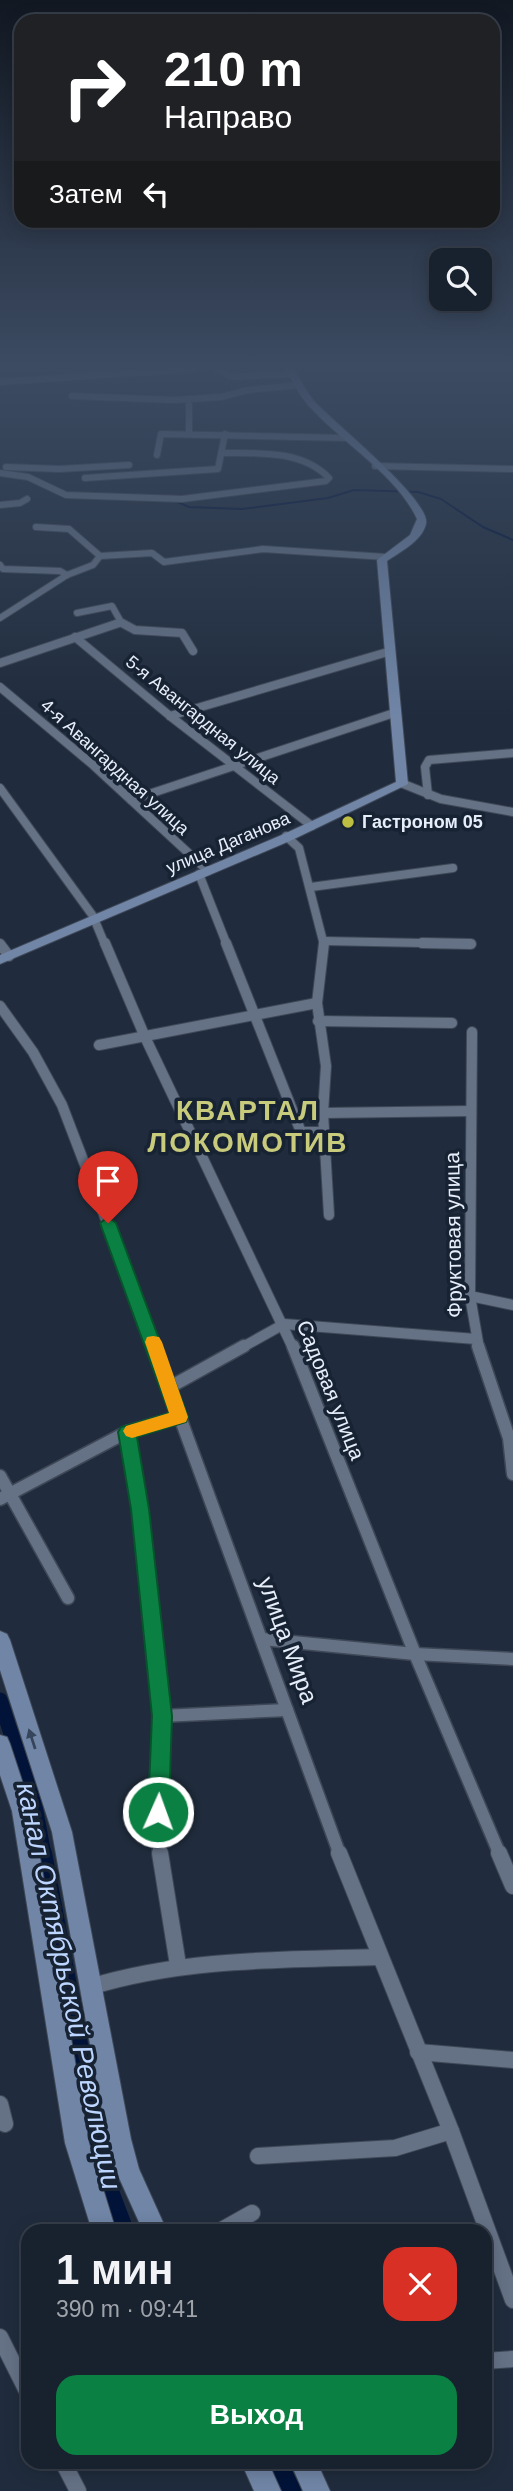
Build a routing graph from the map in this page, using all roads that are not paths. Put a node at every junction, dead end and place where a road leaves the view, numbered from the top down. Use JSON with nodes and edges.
{"nodes":[{"id":1,"x":45,"y":485,"type":"edge"},
{"id":2,"x":292,"y":485,"type":"edge"},
{"id":3,"x":395,"y":485,"type":"edge"},
{"id":4,"x":27,"y":499,"type":"dead end"},
{"id":5,"x":0,"y":505,"type":"edge"},
{"id":6,"x":36,"y":527,"type":"dead end"},
{"id":7,"x":100,"y":556,"type":"junction"},
{"id":8,"x":385,"y":557,"type":"junction"},
{"id":9,"x":0,"y":565,"type":"edge"},
{"id":10,"x":67,"y":575,"type":"junction"},
{"id":11,"x":77,"y":613,"type":"dead end"},
{"id":12,"x":0,"y":618,"type":"edge"},
{"id":13,"x":121,"y":622,"type":"junction"},
{"id":14,"x":75,"y":637,"type":"junction"},
{"id":15,"x":193,"y":651,"type":"dead end"},
{"id":16,"x":390,"y":651,"type":"junction"},
{"id":17,"x":0,"y":663,"type":"edge"},
{"id":18,"x":0,"y":687,"type":"edge"},
{"id":19,"x":395,"y":713,"type":"junction"},
{"id":20,"x":170,"y":716,"type":"junction"},
{"id":21,"x":513,"y":753,"type":"edge"},
{"id":22,"x":234,"y":766,"type":"junction"},
{"id":23,"x":402,"y":784,"type":"junction"},
{"id":24,"x":0,"y":788,"type":"edge"},
{"id":25,"x":428,"y":795,"type":"junction"},
{"id":26,"x":131,"y":800,"type":"junction"},
{"id":27,"x":513,"y":812,"type":"edge"},
{"id":28,"x":311,"y":826,"type":"junction"},
{"id":29,"x":287,"y":836,"type":"junction"},
{"id":30,"x":453,"y":867,"type":"dead end"},
{"id":31,"x":203,"y":873,"type":"junction"},
{"id":32,"x":311,"y":887,"type":"junction"},
{"id":33,"x":94,"y":917,"type":"junction"},
{"id":34,"x":324,"y":941,"type":"junction"},
{"id":35,"x":0,"y":944,"type":"edge"},
{"id":36,"x":471,"y":944,"type":"dead end"},
{"id":37,"x":4,"y":958,"type":"edge"},
{"id":38,"x":317,"y":1003,"type":"junction"},
{"id":39,"x":0,"y":1006,"type":"edge"},
{"id":40,"x":256,"y":1015,"type":"junction"},
{"id":41,"x":318,"y":1021,"type":"junction"},
{"id":42,"x":452,"y":1023,"type":"dead end"},
{"id":43,"x":472,"y":1032,"type":"dead end"},
{"id":44,"x":145,"y":1037,"type":"junction"},
{"id":45,"x":99,"y":1045,"type":"dead end"},
{"id":46,"x":470,"y":1111,"type":"junction"},
{"id":47,"x":323,"y":1113,"type":"junction"},
{"id":48,"x":324,"y":1132,"type":"junction"},
{"id":49,"x":329,"y":1215,"type":"dead end"},
{"id":50,"x":470,"y":1296,"type":"junction"},
{"id":51,"x":513,"y":1305,"type":"edge"},
{"id":52,"x":284,"y":1324,"type":"junction"},
{"id":53,"x":476,"y":1339,"type":"junction"},
{"id":54,"x":170,"y":1387,"type":"junction"},
{"id":55,"x":179,"y":1417,"type":"junction"},
{"id":56,"x":127,"y":1432,"type":"junction"},
{"id":57,"x":513,"y":1474,"type":"edge"},
{"id":58,"x":0,"y":1476,"type":"edge"},
{"id":59,"x":6,"y":1497,"type":"edge"},
{"id":60,"x":68,"y":1598,"type":"dead end"},
{"id":61,"x":262,"y":1639,"type":"junction"},
{"id":62,"x":0,"y":1640,"type":"edge"},
{"id":63,"x":415,"y":1654,"type":"junction"},
{"id":64,"x":513,"y":1659,"type":"edge"},
{"id":65,"x":287,"y":1710,"type":"junction"},
{"id":66,"x":162,"y":1716,"type":"junction"},
{"id":67,"x":0,"y":1744,"type":"edge"},
{"id":68,"x":513,"y":1886,"type":"edge"},
{"id":69,"x":380,"y":1957,"type":"junction"},
{"id":70,"x":178,"y":1965,"type":"junction"},
{"id":71,"x":90,"y":1987,"type":"junction"},
{"id":72,"x":418,"y":2052,"type":"junction"},
{"id":73,"x":513,"y":2060,"type":"edge"},
{"id":74,"x":0,"y":2104,"type":"edge"},
{"id":75,"x":5,"y":2124,"type":"dead end"},
{"id":76,"x":451,"y":2131,"type":"junction"},
{"id":77,"x":258,"y":2156,"type":"dead end"},
{"id":78,"x":252,"y":2213,"type":"dead end"},
{"id":79,"x":102,"y":2224,"type":"edge"},
{"id":80,"x":152,"y":2224,"type":"edge"},
{"id":81,"x":232,"y":2224,"type":"edge"},
{"id":82,"x":485,"y":2224,"type":"edge"},
{"id":83,"x":492,"y":2243,"type":"edge"},
{"id":84,"x":513,"y":2300,"type":"edge"},
{"id":85,"x":0,"y":2337,"type":"edge"},
{"id":86,"x":513,"y":2358,"type":"edge"},
{"id":87,"x":492,"y":2360,"type":"edge"},
{"id":88,"x":21,"y":2379,"type":"edge"},
{"id":89,"x":67,"y":2469,"type":"edge"},
{"id":90,"x":257,"y":2469,"type":"edge"},
{"id":91,"x":306,"y":2469,"type":"edge"},
{"id":92,"x":78,"y":2491,"type":"edge"},
{"id":93,"x":268,"y":2491,"type":"edge"},
{"id":94,"x":317,"y":2491,"type":"edge"}],
"edges":[{"from":1,"to":2,"type":"street"},
{"from":3,"to":8,"type":"main road"},
{"from":4,"to":5,"type":"street"},
{"from":6,"to":7,"type":"street"},
{"from":7,"to":8,"type":"street"},
{"from":7,"to":10,"type":"street"},
{"from":8,"to":16,"type":"main road"},
{"from":9,"to":10,"type":"street"},
{"from":10,"to":12,"type":"street"},
{"from":11,"to":13,"type":"street"},
{"from":13,"to":14,"type":"street"},
{"from":13,"to":15,"type":"street"},
{"from":14,"to":17,"type":"street"},
{"from":14,"to":20,"type":"street","name":"5-я Авангардная улица"},
{"from":16,"to":19,"type":"main road"},
{"from":16,"to":20,"type":"street"},
{"from":18,"to":26,"type":"street","name":"4-я Авангардная улица"},
{"from":19,"to":22,"type":"street"},
{"from":19,"to":23,"type":"main road"},
{"from":20,"to":22,"type":"street","name":"5-я Авангардная улица"},
{"from":21,"to":25,"type":"street"},
{"from":22,"to":26,"type":"street"},
{"from":22,"to":28,"type":"street","name":"5-я Авангардная улица"},
{"from":23,"to":25,"type":"street"},
{"from":23,"to":28,"type":"main road","name":"улица Даганова"},
{"from":24,"to":33,"type":"street","name":"Садовая улица"},
{"from":25,"to":27,"type":"street"},
{"from":26,"to":31,"type":"street","name":"4-я Авангардная улица"},
{"from":28,"to":29,"type":"main road","name":"улица Даганова"},
{"from":29,"to":31,"type":"main road","name":"улица Даганова"},
{"from":29,"to":32,"type":"street"},
{"from":30,"to":32,"type":"street"},
{"from":31,"to":33,"type":"main road","name":"улица Даганова"},
{"from":31,"to":40,"type":"street"},
{"from":32,"to":34,"type":"street"},
{"from":33,"to":37,"type":"main road","name":"улица Даганова"},
{"from":33,"to":44,"type":"street","name":"Садовая улица"},
{"from":34,"to":36,"type":"street"},
{"from":34,"to":38,"type":"street"},
{"from":35,"to":37,"type":"street"},
{"from":38,"to":40,"type":"street"},
{"from":38,"to":41,"type":"street"},
{"from":39,"to":54,"type":"street","name":"улица Мира"},
{"from":40,"to":44,"type":"street"},
{"from":40,"to":48,"type":"street"},
{"from":41,"to":42,"type":"street"},
{"from":41,"to":47,"type":"street"},
{"from":43,"to":46,"type":"street","name":"Фруктовая улица"},
{"from":44,"to":45,"type":"street"},
{"from":44,"to":52,"type":"street","name":"Садовая улица"},
{"from":46,"to":47,"type":"street"},
{"from":46,"to":50,"type":"street","name":"Фруктовая улица"},
{"from":47,"to":48,"type":"street"},
{"from":48,"to":49,"type":"street"},
{"from":50,"to":51,"type":"street"},
{"from":50,"to":53,"type":"street","name":"Фруктовая улица"},
{"from":52,"to":53,"type":"street"},
{"from":52,"to":54,"type":"street"},
{"from":52,"to":63,"type":"street","name":"Садовая улица"},
{"from":53,"to":57,"type":"street","name":"Фруктовая улица"},
{"from":54,"to":55,"type":"street","name":"улица Мира"},
{"from":55,"to":56,"type":"street"},
{"from":55,"to":61,"type":"street","name":"улица Мира"},
{"from":56,"to":59,"type":"street"},
{"from":56,"to":66,"type":"street"},
{"from":58,"to":59,"type":"street"},
{"from":59,"to":60,"type":"street"},
{"from":61,"to":63,"type":"street"},
{"from":61,"to":65,"type":"street","name":"улица Мира"},
{"from":71,"to":62,"type":"main road","one_way":true},
{"from":63,"to":64,"type":"street"},
{"from":63,"to":68,"type":"street","name":"Садовая улица"},
{"from":65,"to":66,"type":"street"},
{"from":65,"to":69,"type":"street","name":"улица Мира"},
{"from":66,"to":70,"type":"street"},
{"from":67,"to":79,"type":"main road"},
{"from":69,"to":70,"type":"street"},
{"from":69,"to":72,"type":"street","name":"улица Мира"},
{"from":70,"to":71,"type":"street"},
{"from":71,"to":80,"type":"main road"},
{"from":72,"to":73,"type":"street"},
{"from":72,"to":76,"type":"street","name":"улица Мира"},
{"from":74,"to":75,"type":"street"},
{"from":76,"to":77,"type":"street"},
{"from":76,"to":82,"type":"street","name":"улица Мира"},
{"from":78,"to":81,"type":"street"},
{"from":83,"to":84,"type":"street","name":"улица Мира"},
{"from":85,"to":88,"type":"street"},
{"from":86,"to":87,"type":"street"},
{"from":89,"to":92,"type":"street"},
{"from":90,"to":93,"type":"main road"},
{"from":91,"to":94,"type":"main road"}]}
